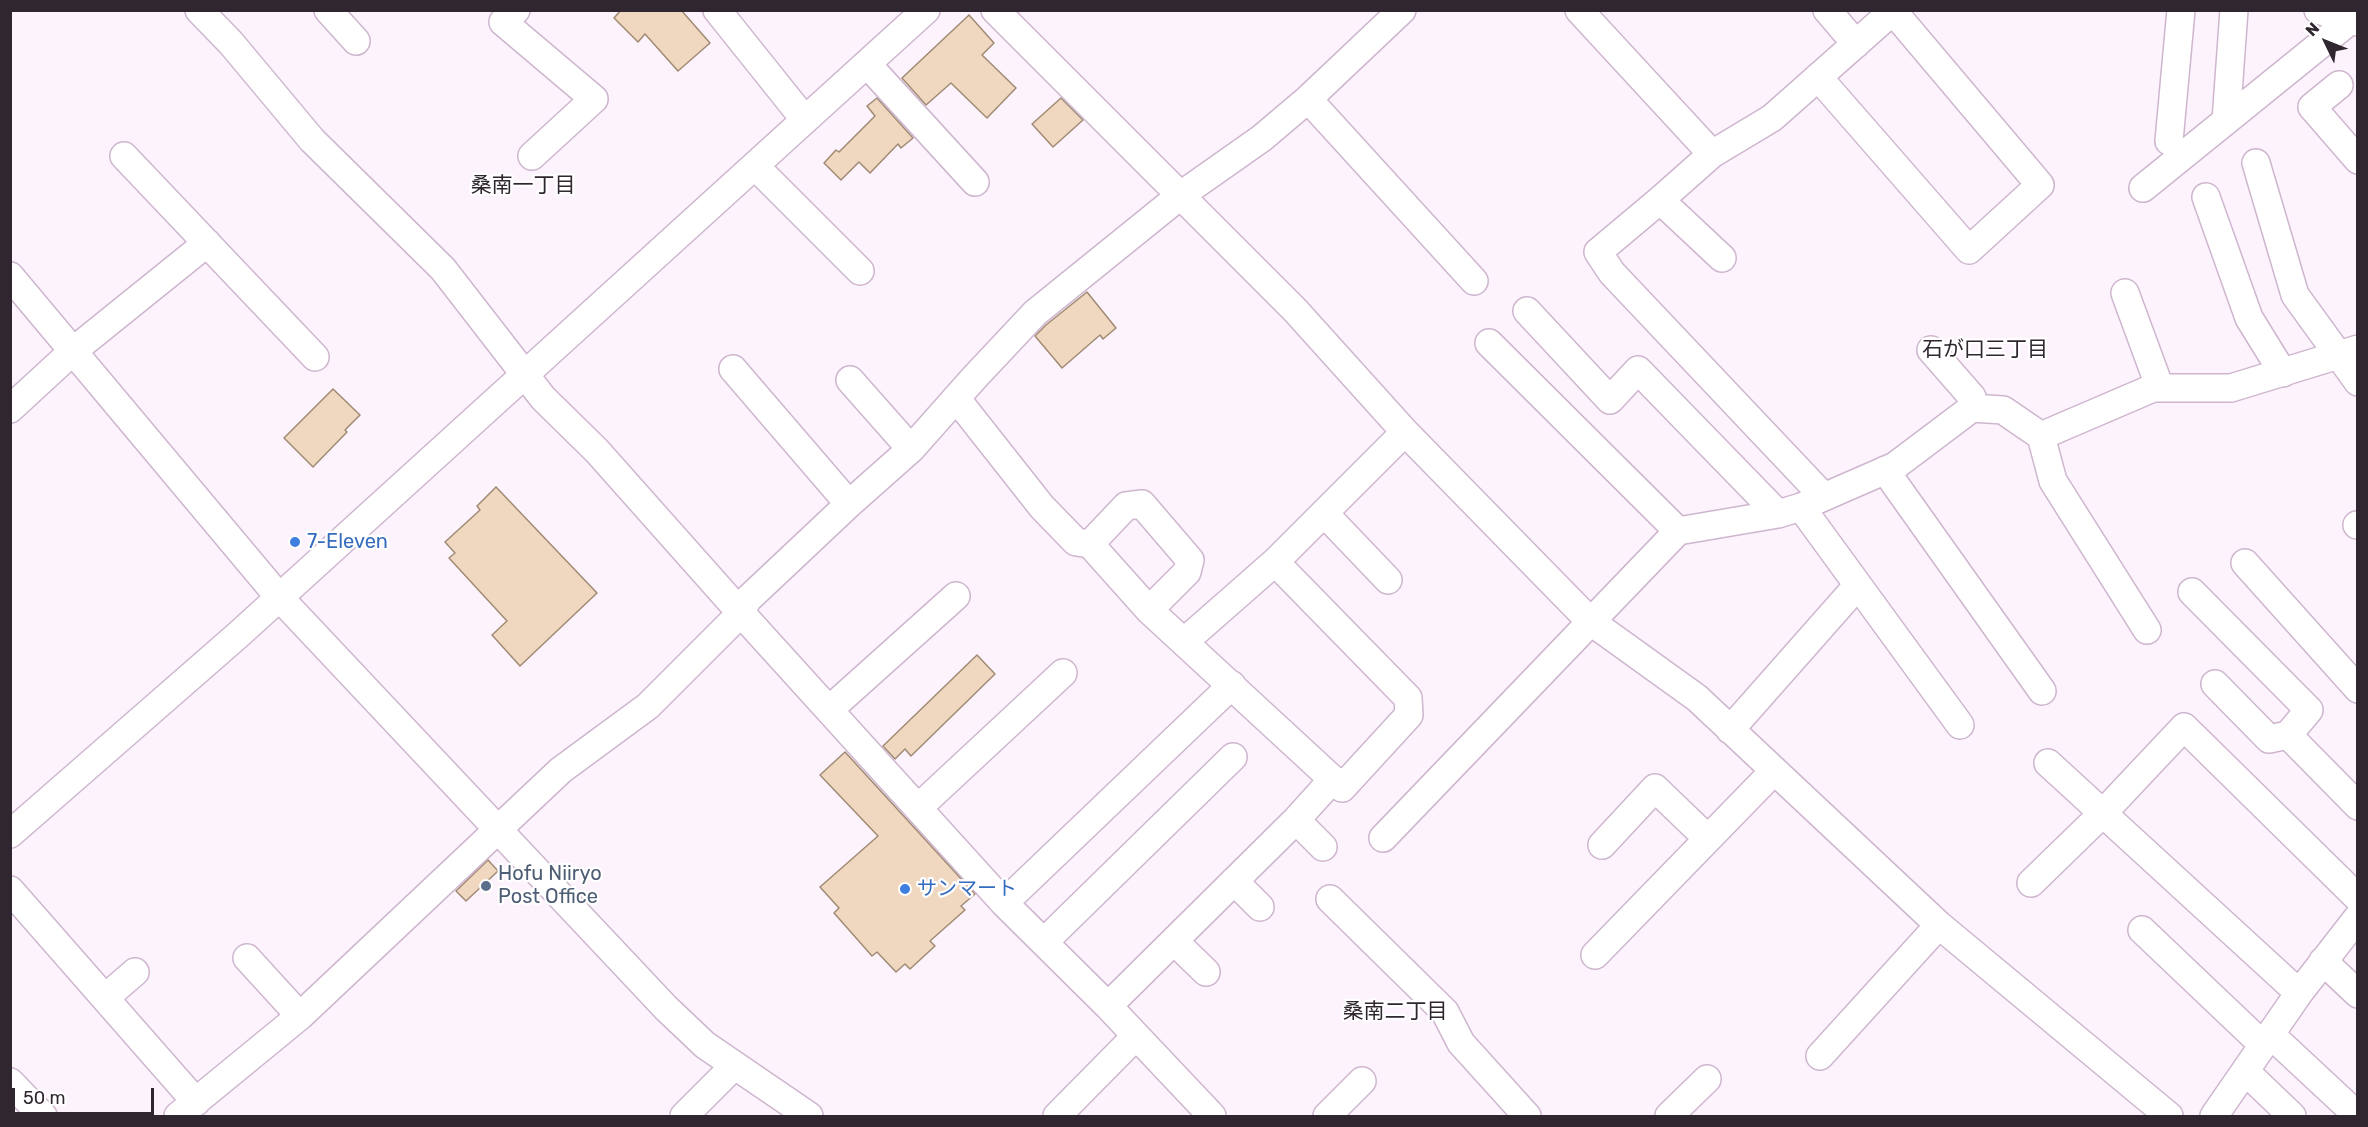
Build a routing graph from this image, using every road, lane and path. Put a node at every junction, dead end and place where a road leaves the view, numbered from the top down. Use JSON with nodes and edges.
{"nodes":[{"id":1,"x":199,"y":10,"type":"edge"},
{"id":2,"x":327,"y":10,"type":"edge"},
{"id":3,"x":516,"y":10,"type":"edge"},
{"id":4,"x":717,"y":10,"type":"edge"},
{"id":5,"x":926,"y":10,"type":"edge"},
{"id":6,"x":995,"y":10,"type":"edge"},
{"id":7,"x":1402,"y":10,"type":"edge"},
{"id":8,"x":1579,"y":10,"type":"edge"},
{"id":9,"x":1827,"y":10,"type":"edge"},
{"id":10,"x":2181,"y":10,"type":"edge"},
{"id":11,"x":2234,"y":10,"type":"edge"},
{"id":12,"x":2318,"y":10,"type":"edge"},
{"id":13,"x":1894,"y":11,"type":"edge"},
{"id":14,"x":2355,"y":19,"type":"edge"},
{"id":15,"x":356,"y":41,"type":"dead end"},
{"id":16,"x":1856,"y":44,"type":"junction"},
{"id":17,"x":867,"y":64,"type":"junction"},
{"id":18,"x":1818,"y":77,"type":"junction"},
{"id":19,"x":2339,"y":85,"type":"dead end"},
{"id":20,"x":1308,"y":99,"type":"junction"},
{"id":21,"x":805,"y":120,"type":"junction"},
{"id":22,"x":2226,"y":121,"type":"junction"},
{"id":23,"x":2169,"y":141,"type":"dead end"},
{"id":24,"x":1712,"y":154,"type":"junction"},
{"id":25,"x":124,"y":156,"type":"dead end"},
{"id":26,"x":532,"y":156,"type":"dead end"},
{"id":27,"x":2358,"y":160,"type":"edge"},
{"id":28,"x":2256,"y":163,"type":"dead end"},
{"id":29,"x":755,"y":166,"type":"junction"},
{"id":30,"x":975,"y":182,"type":"dead end"},
{"id":31,"x":2143,"y":188,"type":"dead end"},
{"id":32,"x":1181,"y":195,"type":"junction"},
{"id":33,"x":2206,"y":197,"type":"dead end"},
{"id":34,"x":1660,"y":200,"type":"junction"},
{"id":35,"x":207,"y":243,"type":"junction"},
{"id":36,"x":1722,"y":258,"type":"dead end"},
{"id":37,"x":860,"y":272,"type":"dead end"},
{"id":38,"x":10,"y":276,"type":"edge"},
{"id":39,"x":1474,"y":281,"type":"dead end"},
{"id":40,"x":2124,"y":294,"type":"dead end"},
{"id":41,"x":1527,"y":311,"type":"dead end"},
{"id":42,"x":1489,"y":343,"type":"dead end"},
{"id":43,"x":1931,"y":350,"type":"dead end"},
{"id":44,"x":73,"y":351,"type":"junction"},
{"id":45,"x":2347,"y":353,"type":"edge"},
{"id":46,"x":315,"y":357,"type":"dead end"},
{"id":47,"x":733,"y":369,"type":"dead end"},
{"id":48,"x":2283,"y":373,"type":"junction"},
{"id":49,"x":525,"y":374,"type":"junction"},
{"id":50,"x":850,"y":380,"type":"dead end"},
{"id":51,"x":2358,"y":382,"type":"edge"},
{"id":52,"x":2160,"y":388,"type":"junction"},
{"id":53,"x":956,"y":398,"type":"junction"},
{"id":54,"x":1972,"y":408,"type":"junction"},
{"id":55,"x":10,"y":409,"type":"edge"},
{"id":56,"x":1405,"y":432,"type":"junction"},
{"id":57,"x":2040,"y":436,"type":"junction"},
{"id":58,"x":911,"y":450,"type":"junction"},
{"id":59,"x":1885,"y":470,"type":"junction"},
{"id":60,"x":849,"y":504,"type":"junction"},
{"id":61,"x":1801,"y":506,"type":"junction"},
{"id":62,"x":1324,"y":513,"type":"junction"},
{"id":63,"x":1678,"y":531,"type":"junction"},
{"id":64,"x":1090,"y":544,"type":"junction"},
{"id":65,"x":1275,"y":562,"type":"junction"},
{"id":66,"x":2245,"y":563,"type":"dead end"},
{"id":67,"x":1388,"y":580,"type":"dead end"},
{"id":68,"x":1858,"y":585,"type":"junction"},
{"id":69,"x":2192,"y":592,"type":"dead end"},
{"id":70,"x":956,"y":596,"type":"dead end"},
{"id":71,"x":279,"y":597,"type":"junction"},
{"id":72,"x":1149,"y":610,"type":"junction"},
{"id":73,"x":741,"y":614,"type":"junction"},
{"id":74,"x":1590,"y":621,"type":"junction"},
{"id":75,"x":2147,"y":630,"type":"dead end"},
{"id":76,"x":1185,"y":641,"type":"junction"},
{"id":77,"x":1063,"y":673,"type":"dead end"},
{"id":78,"x":2215,"y":684,"type":"dead end"},
{"id":79,"x":1232,"y":685,"type":"junction"},
{"id":80,"x":2358,"y":689,"type":"edge"},
{"id":81,"x":2042,"y":691,"type":"dead end"},
{"id":82,"x":830,"y":709,"type":"junction"},
{"id":83,"x":1960,"y":725,"type":"dead end"},
{"id":84,"x":1730,"y":730,"type":"junction"},
{"id":85,"x":2288,"y":735,"type":"junction"},
{"id":86,"x":1233,"y":757,"type":"dead end"},
{"id":87,"x":2048,"y":763,"type":"dead end"},
{"id":88,"x":1774,"y":771,"type":"junction"},
{"id":89,"x":1333,"y":779,"type":"junction"},
{"id":90,"x":2358,"y":806,"type":"edge"},
{"id":91,"x":919,"y":807,"type":"junction"},
{"id":92,"x":2103,"y":813,"type":"junction"},
{"id":93,"x":1296,"y":820,"type":"junction"},
{"id":94,"x":15,"y":821,"type":"edge"},
{"id":95,"x":498,"y":830,"type":"junction"},
{"id":96,"x":1383,"y":838,"type":"dead end"},
{"id":97,"x":1708,"y":839,"type":"junction"},
{"id":98,"x":1602,"y":845,"type":"dead end"},
{"id":99,"x":1323,"y":847,"type":"dead end"},
{"id":100,"x":1234,"y":881,"type":"junction"},
{"id":101,"x":2031,"y":883,"type":"dead end"},
{"id":102,"x":10,"y":890,"type":"edge"},
{"id":103,"x":2358,"y":898,"type":"edge"},
{"id":104,"x":1330,"y":899,"type":"dead end"},
{"id":105,"x":1004,"y":903,"type":"junction"},
{"id":106,"x":1260,"y":907,"type":"dead end"},
{"id":107,"x":2358,"y":917,"type":"edge"},
{"id":108,"x":1939,"y":925,"type":"junction"},
{"id":109,"x":2142,"y":930,"type":"dead end"},
{"id":110,"x":1174,"y":941,"type":"junction"},
{"id":111,"x":1044,"y":942,"type":"junction"},
{"id":112,"x":1596,"y":955,"type":"dead end"},
{"id":113,"x":248,"y":958,"type":"dead end"},
{"id":114,"x":2324,"y":961,"type":"junction"},
{"id":115,"x":135,"y":972,"type":"dead end"},
{"id":116,"x":1206,"y":972,"type":"dead end"},
{"id":117,"x":2299,"y":993,"type":"junction"},
{"id":118,"x":2358,"y":994,"type":"edge"},
{"id":119,"x":105,"y":998,"type":"junction"},
{"id":120,"x":1108,"y":1006,"type":"junction"},
{"id":121,"x":300,"y":1016,"type":"junction"},
{"id":122,"x":1135,"y":1036,"type":"junction"},
{"id":123,"x":2267,"y":1040,"type":"junction"},
{"id":124,"x":1820,"y":1056,"type":"dead end"},
{"id":125,"x":733,"y":1067,"type":"junction"},
{"id":126,"x":2245,"y":1071,"type":"junction"},
{"id":127,"x":1707,"y":1079,"type":"dead end"},
{"id":128,"x":1362,"y":1081,"type":"dead end"},
{"id":129,"x":10,"y":1082,"type":"edge"},
{"id":130,"x":765,"y":1087,"type":"junction"},
{"id":131,"x":187,"y":1109,"type":"edge"},
{"id":132,"x":43,"y":1116,"type":"edge"},
{"id":133,"x":684,"y":1116,"type":"edge"},
{"id":134,"x":782,"y":1116,"type":"edge"},
{"id":135,"x":809,"y":1116,"type":"edge"},
{"id":136,"x":1057,"y":1116,"type":"edge"},
{"id":137,"x":1212,"y":1116,"type":"edge"},
{"id":138,"x":1327,"y":1116,"type":"edge"},
{"id":139,"x":1527,"y":1116,"type":"edge"},
{"id":140,"x":1669,"y":1116,"type":"edge"},
{"id":141,"x":2169,"y":1116,"type":"edge"},
{"id":142,"x":2214,"y":1116,"type":"edge"},
{"id":143,"x":2292,"y":1116,"type":"edge"},
{"id":144,"x":2358,"y":1116,"type":"edge"}],
"edges":[{"from":1,"to":49,"type":"street"},
{"from":2,"to":15,"type":"street"},
{"from":3,"to":26,"type":"street"},
{"from":4,"to":21,"type":"street"},
{"from":5,"to":17,"type":"street"},
{"from":6,"to":32,"type":"street"},
{"from":7,"to":20,"type":"street"},
{"from":8,"to":24,"type":"street"},
{"from":9,"to":16,"type":"street"},
{"from":10,"to":23,"type":"street"},
{"from":11,"to":22,"type":"street"},
{"from":12,"to":14,"type":"street"},
{"from":13,"to":16,"type":"street"},
{"from":13,"to":18,"type":"street"},
{"from":14,"to":22,"type":"street"},
{"from":16,"to":18,"type":"street"},
{"from":17,"to":21,"type":"street"},
{"from":17,"to":30,"type":"street"},
{"from":18,"to":24,"type":"street"},
{"from":19,"to":27,"type":"street"},
{"from":20,"to":32,"type":"street"},
{"from":20,"to":39,"type":"street"},
{"from":21,"to":29,"type":"street"},
{"from":22,"to":31,"type":"street"},
{"from":24,"to":34,"type":"street"},
{"from":25,"to":35,"type":"street"},
{"from":28,"to":45,"type":"street"},
{"from":29,"to":37,"type":"street"},
{"from":29,"to":49,"type":"street"},
{"from":32,"to":53,"type":"street"},
{"from":32,"to":56,"type":"street"},
{"from":33,"to":48,"type":"street"},
{"from":34,"to":36,"type":"street"},
{"from":34,"to":61,"type":"street"},
{"from":35,"to":44,"type":"street"},
{"from":35,"to":46,"type":"street"},
{"from":38,"to":44,"type":"street"},
{"from":40,"to":52,"type":"street"},
{"from":41,"to":61,"type":"street"},
{"from":42,"to":63,"type":"street"},
{"from":43,"to":54,"type":"street"},
{"from":44,"to":55,"type":"street"},
{"from":44,"to":71,"type":"street"},
{"from":45,"to":48,"type":"street"},
{"from":45,"to":51,"type":"street"},
{"from":47,"to":60,"type":"street"},
{"from":48,"to":52,"type":"street"},
{"from":49,"to":71,"type":"street"},
{"from":49,"to":73,"type":"street"},
{"from":50,"to":58,"type":"street"},
{"from":52,"to":57,"type":"street"},
{"from":53,"to":58,"type":"street"},
{"from":53,"to":64,"type":"street"},
{"from":54,"to":57,"type":"street"},
{"from":54,"to":59,"type":"street"},
{"from":56,"to":62,"type":"street"},
{"from":56,"to":74,"type":"street"},
{"from":57,"to":75,"type":"street"},
{"from":58,"to":60,"type":"street"},
{"from":59,"to":61,"type":"street"},
{"from":59,"to":81,"type":"street"},
{"from":60,"to":73,"type":"street"},
{"from":61,"to":63,"type":"street"},
{"from":61,"to":68,"type":"street"},
{"from":62,"to":65,"type":"street"},
{"from":62,"to":67,"type":"street"},
{"from":63,"to":74,"type":"street"},
{"from":64,"to":72,"type":"street"},
{"from":64,"to":72,"type":"street"},
{"from":65,"to":76,"type":"street"},
{"from":65,"to":89,"type":"street"},
{"from":66,"to":80,"type":"street"},
{"from":68,"to":83,"type":"street"},
{"from":68,"to":84,"type":"street"},
{"from":69,"to":85,"type":"street"},
{"from":70,"to":82,"type":"street"},
{"from":71,"to":94,"type":"street"},
{"from":71,"to":95,"type":"street"},
{"from":72,"to":76,"type":"street"},
{"from":73,"to":82,"type":"street"},
{"from":73,"to":95,"type":"street"},
{"from":74,"to":84,"type":"street"},
{"from":74,"to":96,"type":"street"},
{"from":76,"to":79,"type":"street"},
{"from":77,"to":91,"type":"street"},
{"from":78,"to":85,"type":"street"},
{"from":79,"to":89,"type":"street"},
{"from":79,"to":105,"type":"street"},
{"from":82,"to":91,"type":"street"},
{"from":84,"to":88,"type":"street"},
{"from":85,"to":90,"type":"street"},
{"from":86,"to":111,"type":"street"},
{"from":87,"to":92,"type":"street"},
{"from":88,"to":97,"type":"street"},
{"from":88,"to":108,"type":"street"},
{"from":89,"to":93,"type":"street"},
{"from":91,"to":105,"type":"street"},
{"from":92,"to":101,"type":"street"},
{"from":92,"to":103,"type":"street"},
{"from":92,"to":117,"type":"street"},
{"from":93,"to":99,"type":"street"},
{"from":93,"to":100,"type":"street"},
{"from":95,"to":121,"type":"street"},
{"from":95,"to":125,"type":"street"},
{"from":97,"to":98,"type":"street"},
{"from":97,"to":112,"type":"street"},
{"from":100,"to":106,"type":"street"},
{"from":100,"to":110,"type":"street"},
{"from":102,"to":119,"type":"street"},
{"from":104,"to":139,"type":"street"},
{"from":105,"to":111,"type":"street"},
{"from":107,"to":114,"type":"street"},
{"from":108,"to":124,"type":"street"},
{"from":108,"to":141,"type":"street"},
{"from":109,"to":123,"type":"street"},
{"from":110,"to":116,"type":"street"},
{"from":110,"to":120,"type":"street"},
{"from":111,"to":120,"type":"street"},
{"from":113,"to":121,"type":"street"},
{"from":114,"to":117,"type":"street"},
{"from":114,"to":118,"type":"street"},
{"from":115,"to":119,"type":"street"},
{"from":117,"to":123,"type":"street"},
{"from":119,"to":131,"type":"street"},
{"from":120,"to":122,"type":"street"},
{"from":121,"to":131,"type":"street"},
{"from":122,"to":136,"type":"street"},
{"from":122,"to":137,"type":"street"},
{"from":123,"to":126,"type":"street"},
{"from":123,"to":144,"type":"street"},
{"from":125,"to":130,"type":"street"},
{"from":125,"to":133,"type":"street"},
{"from":126,"to":142,"type":"street"},
{"from":126,"to":143,"type":"street"},
{"from":127,"to":140,"type":"street"},
{"from":128,"to":138,"type":"street"},
{"from":129,"to":132,"type":"street"},
{"from":130,"to":134,"type":"street"},
{"from":130,"to":135,"type":"street"}]}
